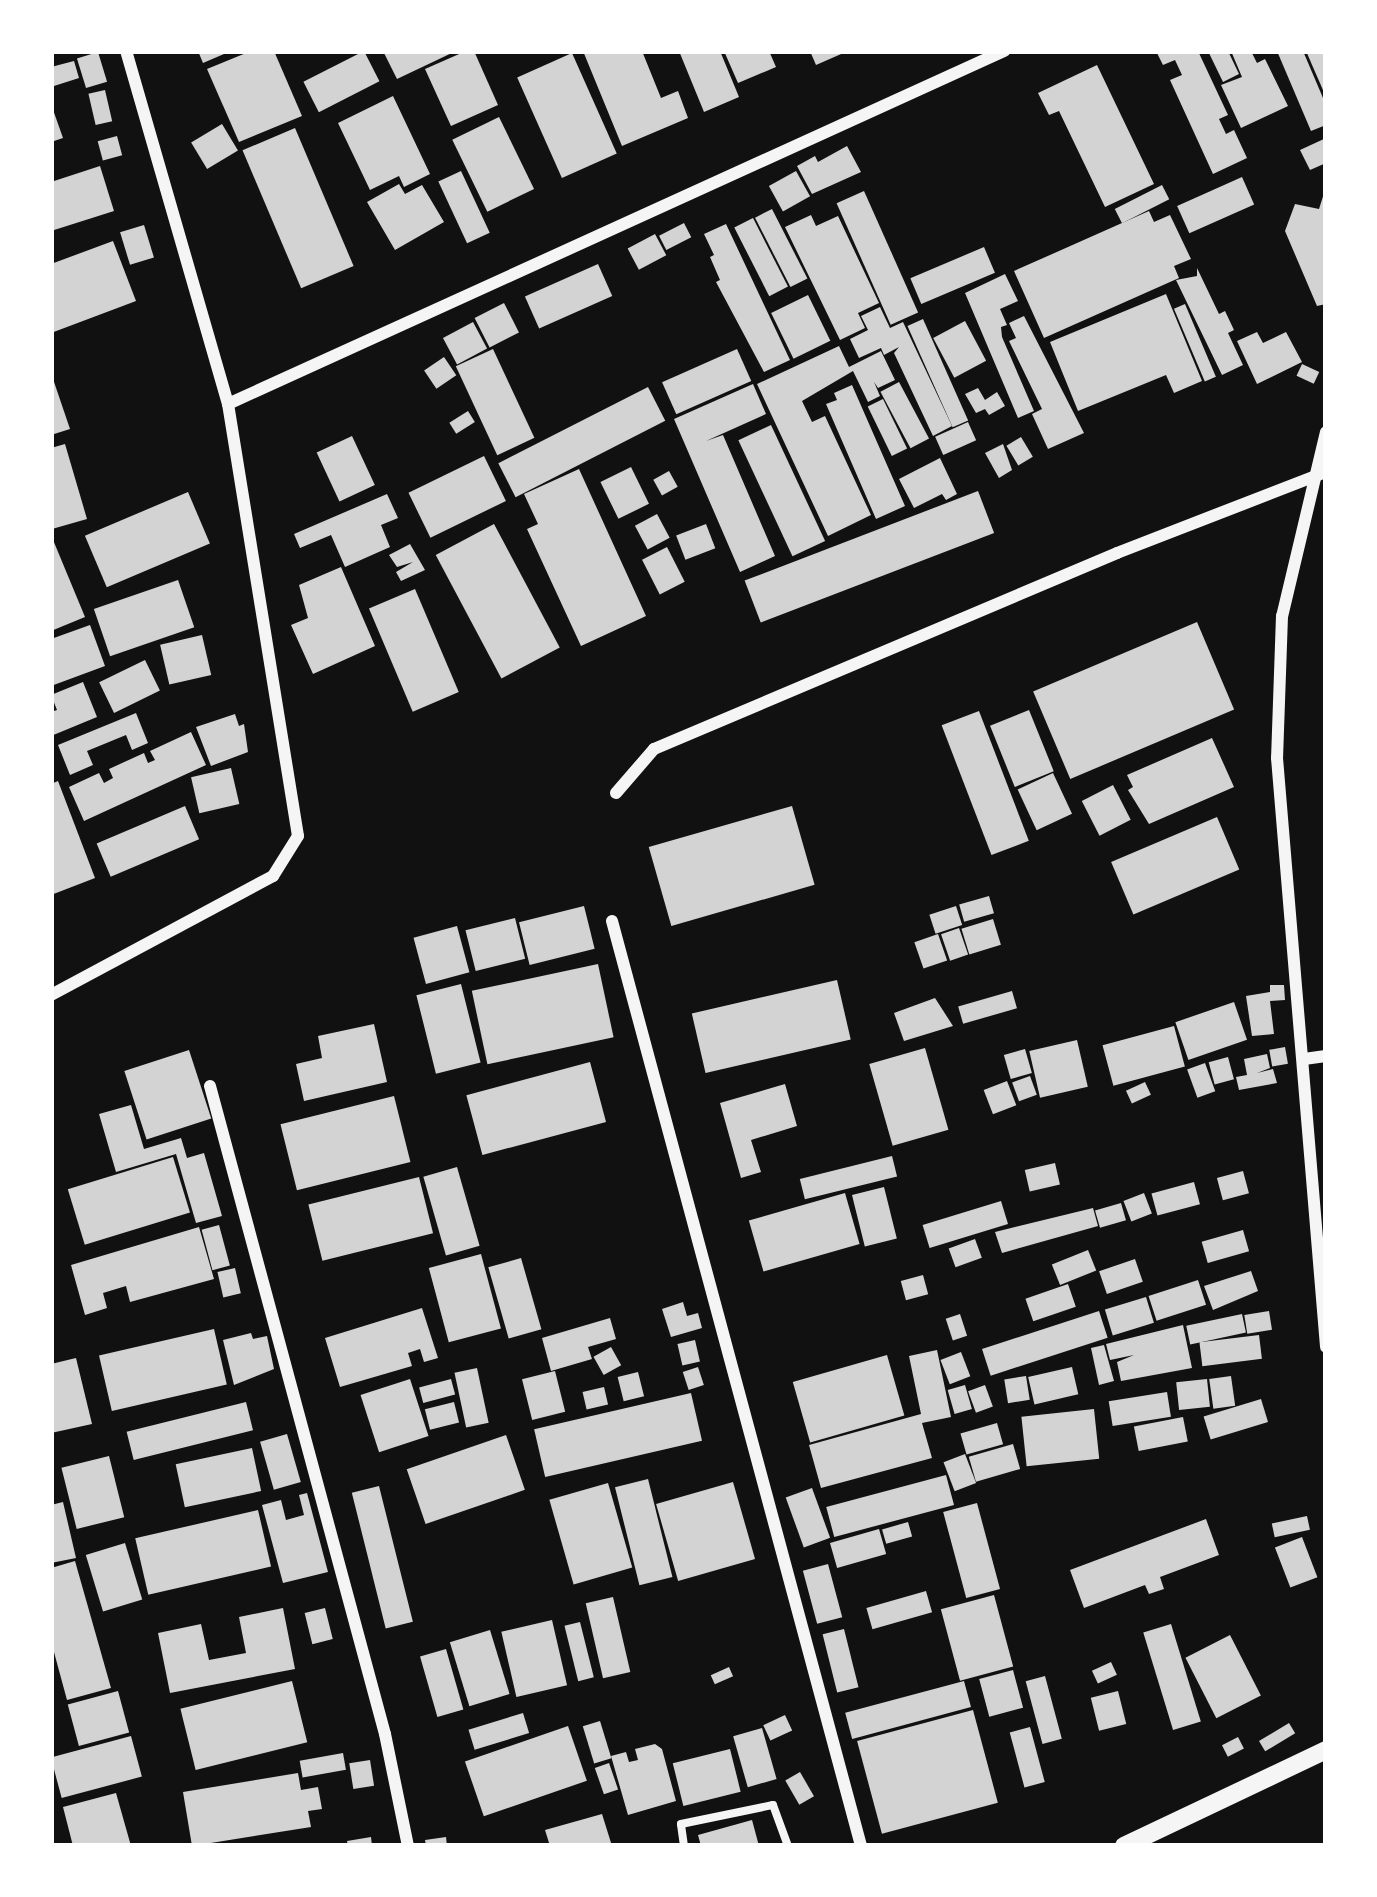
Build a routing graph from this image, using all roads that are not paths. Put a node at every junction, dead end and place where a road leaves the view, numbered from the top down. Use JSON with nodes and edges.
{"nodes":[{"id":1,"x":126,"y":51,"type":"edge"},
{"id":2,"x":1004,"y":51,"type":"edge"},
{"id":3,"x":229,"y":404,"type":"junction"},
{"id":4,"x":1326,"y":432,"type":"edge"},
{"id":5,"x":1320,"y":472,"type":"edge"},
{"id":6,"x":616,"y":793,"type":"dead end"},
{"id":7,"x":612,"y":921,"type":"dead end"},
{"id":8,"x":51,"y":994,"type":"edge"},
{"id":9,"x":1326,"y":1056,"type":"edge"},
{"id":10,"x":1304,"y":1059,"type":"junction"},
{"id":11,"x":210,"y":1087,"type":"dead end"},
{"id":12,"x":1326,"y":1347,"type":"edge"},
{"id":13,"x":1326,"y":1750,"type":"edge"},
{"id":14,"x":408,"y":1846,"type":"edge"},
{"id":15,"x":684,"y":1846,"type":"edge"},
{"id":16,"x":788,"y":1846,"type":"edge"},
{"id":17,"x":861,"y":1846,"type":"edge"},
{"id":18,"x":1124,"y":1846,"type":"edge"}],
"edges":[{"from":1,"to":3,"type":"street"},
{"from":2,"to":3,"type":"street"},
{"from":3,"to":8,"type":"street"},
{"from":4,"to":5,"type":"street"},
{"from":5,"to":6,"type":"street"},
{"from":5,"to":10,"type":"street"},
{"from":7,"to":17,"type":"street"},
{"from":9,"to":10,"type":"street"},
{"from":10,"to":12,"type":"street"},
{"from":11,"to":14,"type":"street"},
{"from":13,"to":18,"type":"main road"},
{"from":15,"to":16,"type":"lane"}]}
